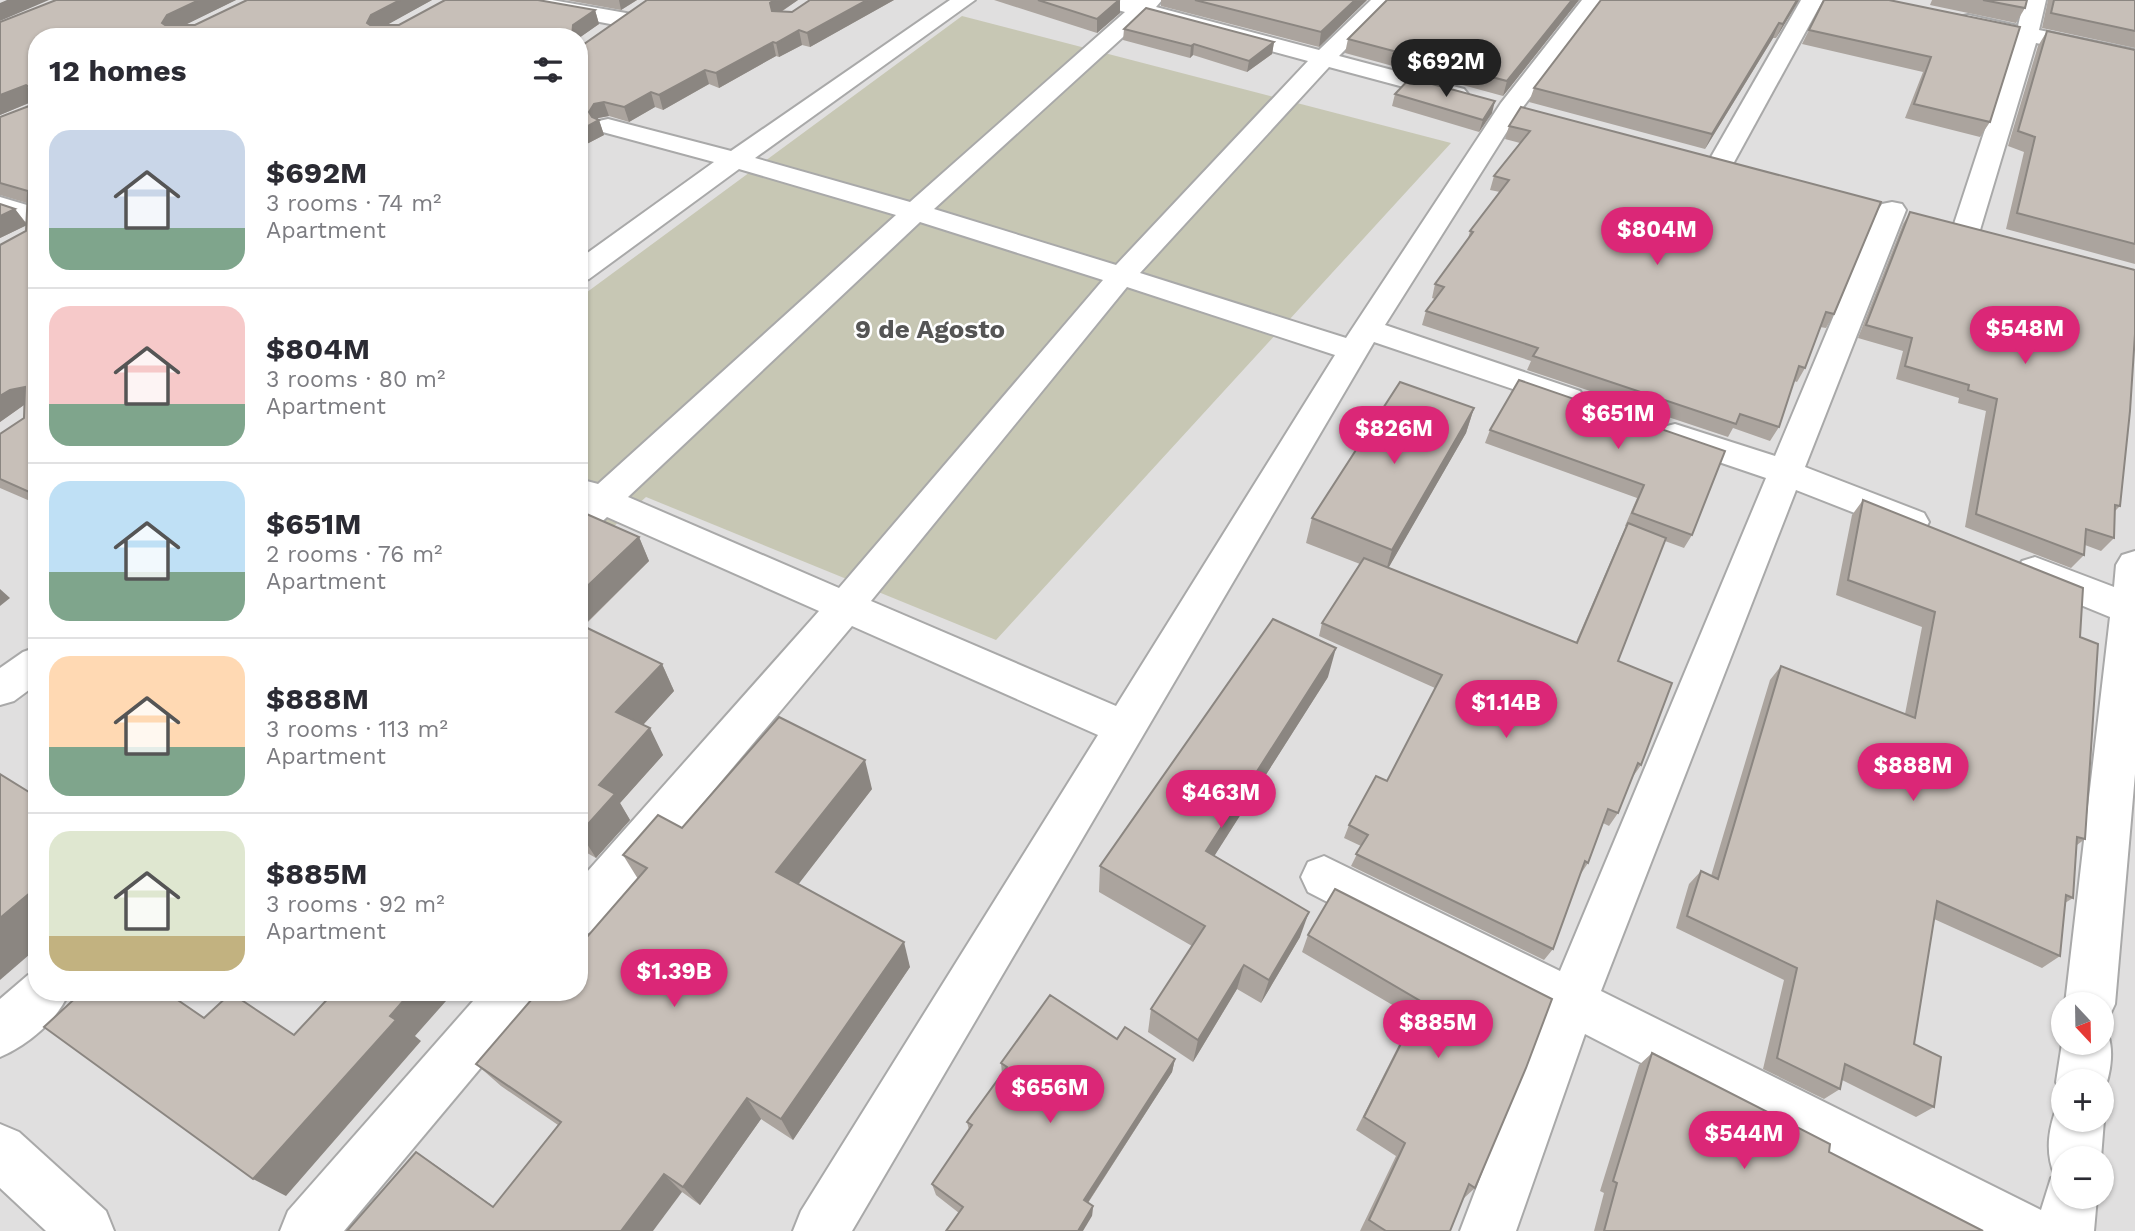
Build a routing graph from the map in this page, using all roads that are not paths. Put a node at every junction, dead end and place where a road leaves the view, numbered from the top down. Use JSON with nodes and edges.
{"nodes":[{"id":1,"x":516,"y":0,"type":"edge"},
{"id":2,"x":964,"y":0,"type":"edge"},
{"id":3,"x":1107,"y":0,"type":"edge"},
{"id":4,"x":1383,"y":0,"type":"edge"},
{"id":5,"x":1593,"y":0,"type":"edge"},
{"id":6,"x":1812,"y":0,"type":"edge"},
{"id":7,"x":2035,"y":0,"type":"edge"},
{"id":8,"x":1145,"y":4,"type":"edge"},
{"id":9,"x":645,"y":6,"type":"edge"},
{"id":10,"x":1949,"y":19,"type":"edge"},
{"id":11,"x":626,"y":20,"type":"junction"},
{"id":12,"x":2027,"y":35,"type":"junction"},
{"id":13,"x":598,"y":38,"type":"edge"},
{"id":14,"x":2135,"y":57,"type":"edge"},
{"id":15,"x":1324,"y":58,"type":"junction"},
{"id":16,"x":1523,"y":111,"type":"junction"},
{"id":17,"x":608,"y":126,"type":"dead end"},
{"id":18,"x":1694,"y":157,"type":"edge"},
{"id":19,"x":736,"y":159,"type":"junction"},
{"id":20,"x":1720,"y":164,"type":"junction"},
{"id":21,"x":1746,"y":171,"type":"edge"},
{"id":22,"x":0,"y":205,"type":"edge"},
{"id":23,"x":1891,"y":210,"type":"dead end"},
{"id":24,"x":914,"y":213,"type":"junction"},
{"id":25,"x":28,"y":214,"type":"edge"},
{"id":26,"x":1941,"y":223,"type":"edge"},
{"id":27,"x":1966,"y":230,"type":"junction"},
{"id":28,"x":1992,"y":237,"type":"edge"},
{"id":29,"x":588,"y":267,"type":"edge"},
{"id":30,"x":1122,"y":275,"type":"junction"},
{"id":31,"x":1361,"y":340,"type":"junction"},
{"id":32,"x":1603,"y":410,"type":"edge"},
{"id":33,"x":1642,"y":423,"type":"edge"},
{"id":34,"x":1785,"y":472,"type":"junction"},
{"id":35,"x":588,"y":503,"type":"edge"},
{"id":36,"x":588,"y":504,"type":"edge"},
{"id":37,"x":1938,"y":533,"type":"edge"},
{"id":38,"x":2003,"y":558,"type":"edge"},
{"id":39,"x":2135,"y":565,"type":"edge"},
{"id":40,"x":845,"y":607,"type":"junction"},
{"id":41,"x":2133,"y":610,"type":"edge"},
{"id":42,"x":28,"y":669,"type":"edge"},
{"id":43,"x":0,"y":689,"type":"edge"},
{"id":44,"x":1125,"y":728,"type":"junction"},
{"id":45,"x":1324,"y":877,"type":"dead end"},
{"id":46,"x":588,"y":905,"type":"edge"},
{"id":47,"x":2091,"y":992,"type":"edge"},
{"id":48,"x":35,"y":1001,"type":"edge"},
{"id":49,"x":505,"y":1001,"type":"edge"},
{"id":50,"x":1572,"y":1002,"type":"junction"},
{"id":51,"x":0,"y":1032,"type":"edge"},
{"id":52,"x":0,"y":1151,"type":"edge"},
{"id":53,"x":2069,"y":1209,"type":"edge"},
{"id":54,"x":86,"y":1231,"type":"edge"},
{"id":55,"x":308,"y":1231,"type":"edge"},
{"id":56,"x":821,"y":1231,"type":"edge"},
{"id":57,"x":1488,"y":1231,"type":"edge"},
{"id":58,"x":2025,"y":1231,"type":"edge"},
{"id":59,"x":2066,"y":1231,"type":"edge"}],
"edges":[{"from":1,"to":11,"type":"street"},
{"from":2,"to":19,"type":"street"},
{"from":3,"to":8,"type":"street"},
{"from":4,"to":15,"type":"street"},
{"from":5,"to":16,"type":"street"},
{"from":6,"to":20,"type":"street"},
{"from":7,"to":12,"type":"street"},
{"from":8,"to":15,"type":"street"},
{"from":8,"to":24,"type":"street"},
{"from":9,"to":11,"type":"street"},
{"from":10,"to":12,"type":"street"},
{"from":11,"to":13,"type":"street"},
{"from":12,"to":14,"type":"street"},
{"from":12,"to":27,"type":"street"},
{"from":15,"to":16,"type":"street"},
{"from":15,"to":30,"type":"street"},
{"from":16,"to":31,"type":"street"},
{"from":17,"to":19,"type":"street"},
{"from":18,"to":20,"type":"street"},
{"from":19,"to":24,"type":"street"},
{"from":19,"to":29,"type":"street"},
{"from":20,"to":21,"type":"street"},
{"from":22,"to":25,"type":"street"},
{"from":23,"to":34,"type":"street"},
{"from":24,"to":30,"type":"street"},
{"from":24,"to":35,"type":"street"},
{"from":26,"to":27,"type":"street"},
{"from":27,"to":28,"type":"street"},
{"from":30,"to":31,"type":"street"},
{"from":30,"to":40,"type":"street"},
{"from":31,"to":32,"type":"street"},
{"from":31,"to":44,"type":"street"},
{"from":33,"to":34,"type":"street"},
{"from":34,"to":37,"type":"street"},
{"from":34,"to":50,"type":"street"},
{"from":36,"to":40,"type":"street"},
{"from":38,"to":41,"type":"street"},
{"from":39,"to":41,"type":"street"},
{"from":40,"to":44,"type":"street"},
{"from":40,"to":46,"type":"street"},
{"from":41,"to":47,"type":"street"},
{"from":42,"to":43,"type":"street"},
{"from":44,"to":56,"type":"street"},
{"from":45,"to":50,"type":"street"},
{"from":48,"to":51,"type":"street"},
{"from":49,"to":55,"type":"street"},
{"from":50,"to":57,"type":"street"},
{"from":50,"to":58,"type":"street"},
{"from":52,"to":54,"type":"street"},
{"from":53,"to":59,"type":"street"}]}
